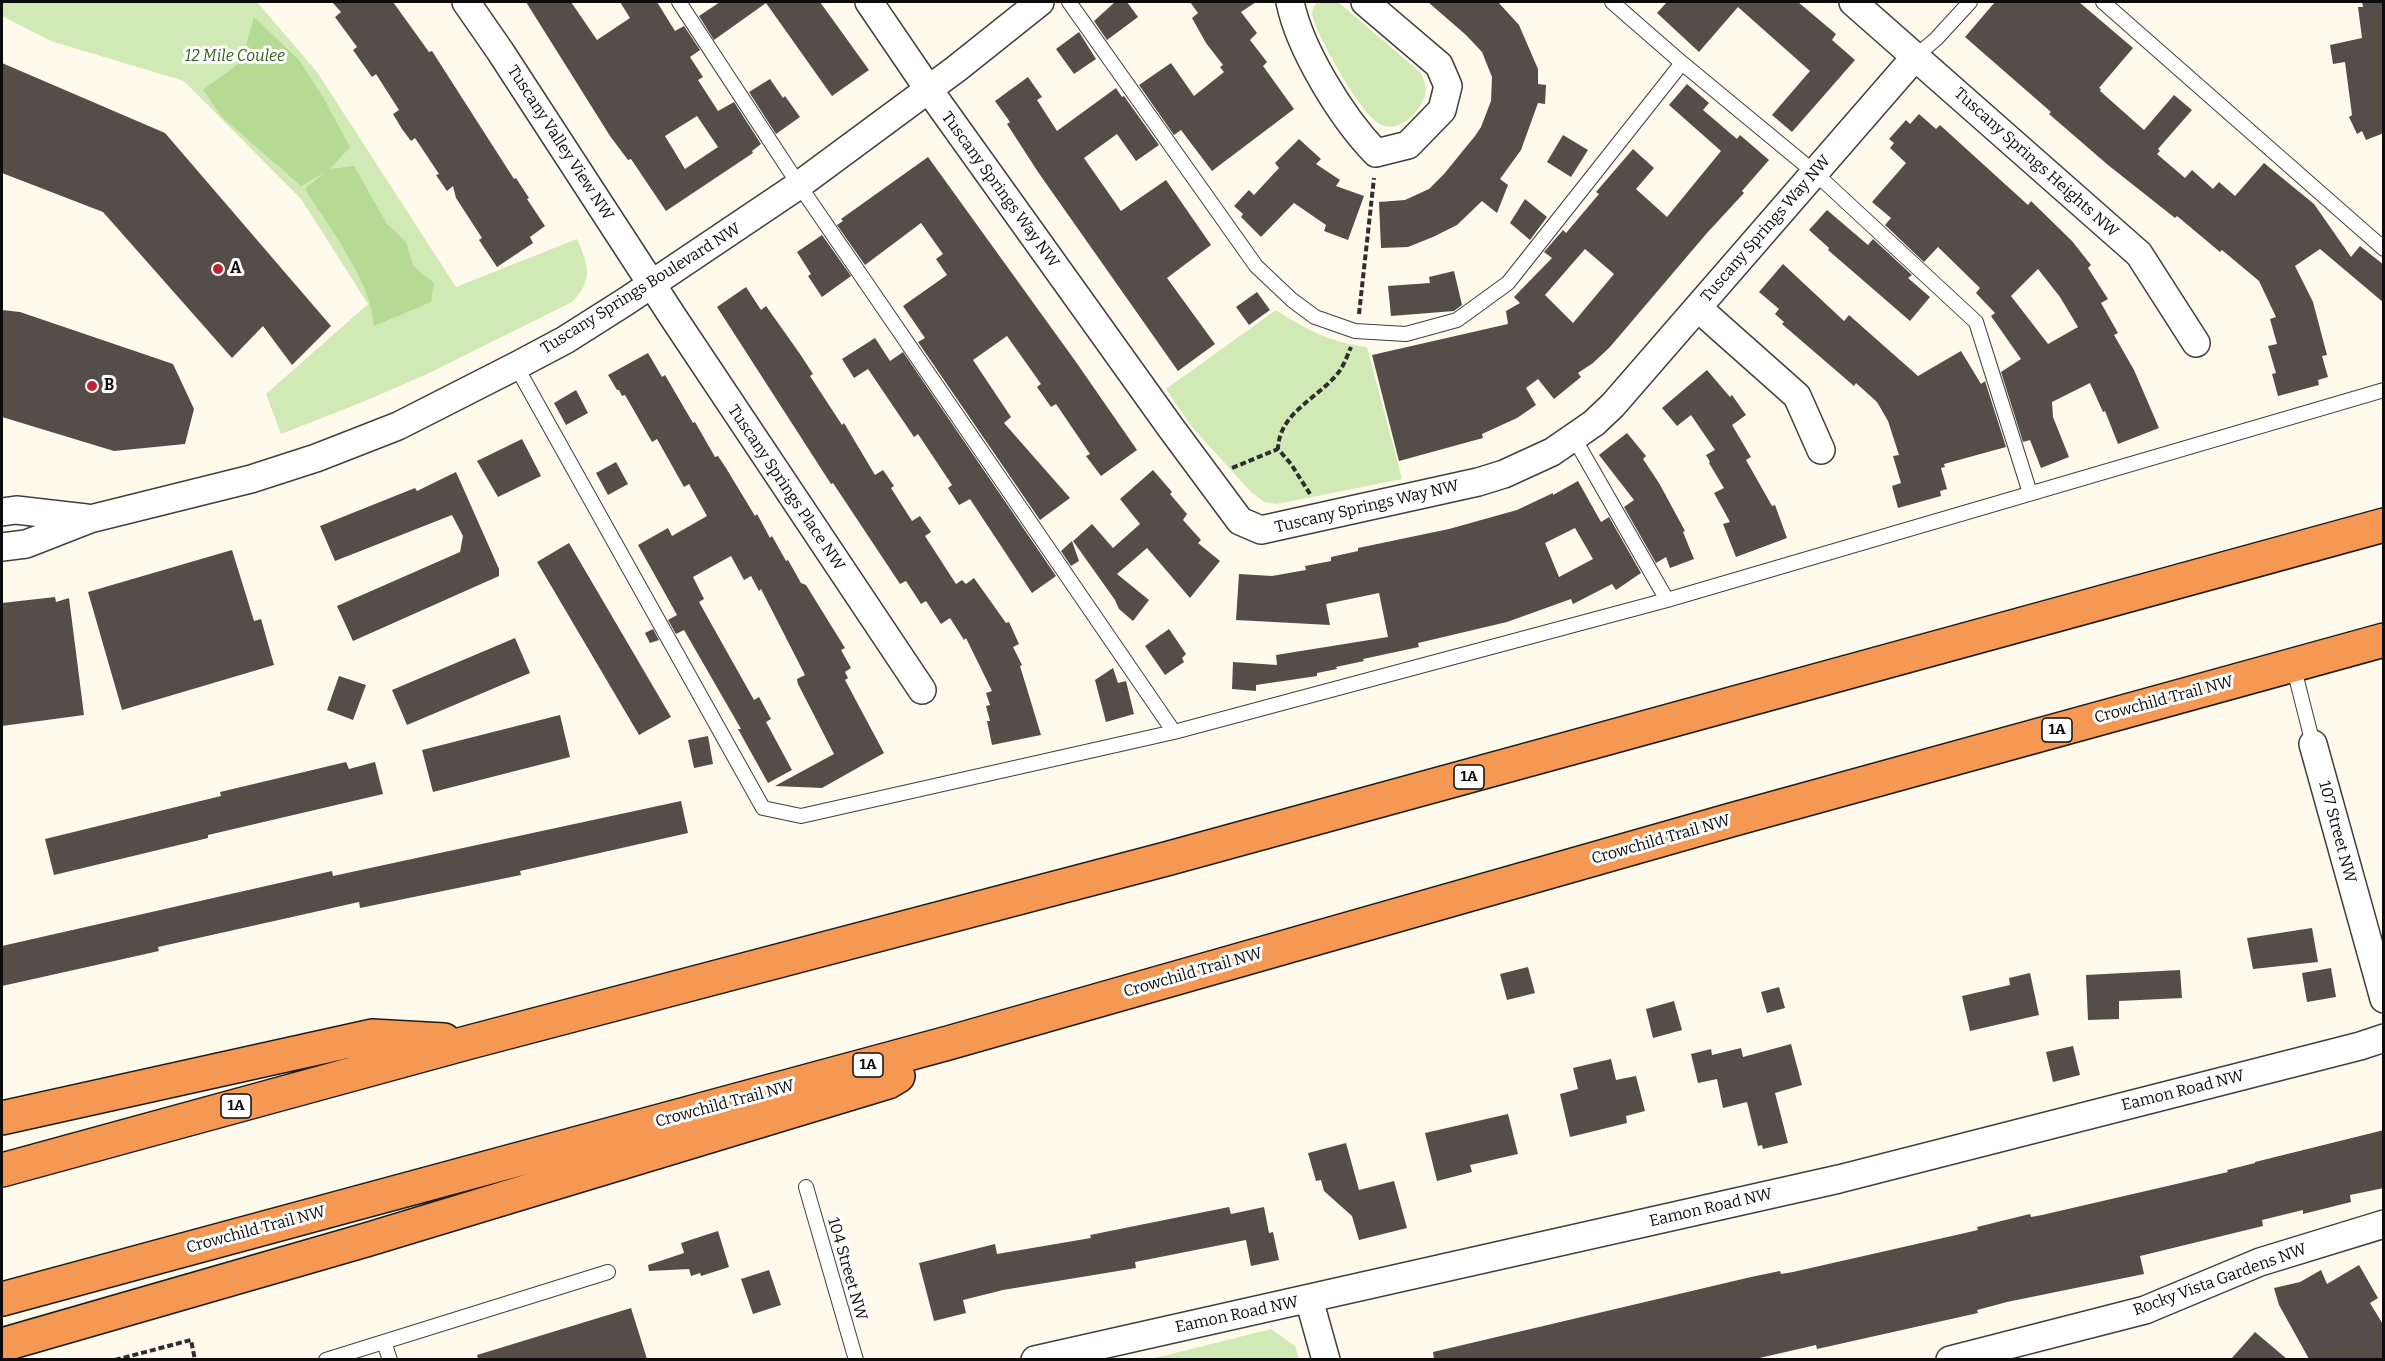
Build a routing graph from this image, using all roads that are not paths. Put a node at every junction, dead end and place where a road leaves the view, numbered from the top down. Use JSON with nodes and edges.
{"nodes":[{"id":1,"x":466,"y":2,"type":"edge"},
{"id":2,"x":679,"y":2,"type":"edge"},
{"id":3,"x":869,"y":2,"type":"edge"},
{"id":4,"x":1040,"y":2,"type":"edge"},
{"id":5,"x":1069,"y":2,"type":"edge"},
{"id":6,"x":1290,"y":2,"type":"edge"},
{"id":7,"x":1365,"y":2,"type":"edge"},
{"id":8,"x":1612,"y":2,"type":"edge"},
{"id":9,"x":1853,"y":2,"type":"edge"},
{"id":10,"x":1970,"y":2,"type":"edge"},
{"id":11,"x":2103,"y":2,"type":"edge"},
{"id":12,"x":1916,"y":56,"type":"junction"},
{"id":13,"x":1682,"y":63,"type":"junction"},
{"id":14,"x":929,"y":90,"type":"junction"},
{"id":15,"x":1814,"y":172,"type":"junction"},
{"id":16,"x":799,"y":185,"type":"junction"},
{"id":17,"x":2384,"y":249,"type":"edge"},
{"id":18,"x":652,"y":285,"type":"junction"},
{"id":19,"x":1698,"y":308,"type":"junction"},
{"id":20,"x":2196,"y":343,"type":"dead end"},
{"id":21,"x":516,"y":366,"type":"junction"},
{"id":22,"x":2384,"y":390,"type":"edge"},
{"id":23,"x":1574,"y":438,"type":"junction"},
{"id":24,"x":1821,"y":450,"type":"dead end"},
{"id":25,"x":2030,"y":493,"type":"junction"},
{"id":26,"x":2,"y":512,"type":"edge"},
{"id":27,"x":90,"y":519,"type":"junction"},
{"id":28,"x":2384,"y":525,"type":"edge"},
{"id":29,"x":2,"y":547,"type":"edge"},
{"id":30,"x":1667,"y":600,"type":"junction"},
{"id":31,"x":2384,"y":640,"type":"edge"},
{"id":32,"x":2293,"y":665,"type":"junction"},
{"id":33,"x":922,"y":690,"type":"dead end"},
{"id":34,"x":1174,"y":732,"type":"junction"},
{"id":35,"x":2313,"y":744,"type":"joint"},
{"id":36,"x":2384,"y":999,"type":"edge"},
{"id":37,"x":2384,"y":1038,"type":"edge"},
{"id":38,"x":470,"y":1042,"type":"junction"},
{"id":39,"x":948,"y":1043,"type":"junction"},
{"id":40,"x":2,"y":1118,"type":"edge"},
{"id":41,"x":2,"y":1170,"type":"edge"},
{"id":42,"x":806,"y":1187,"type":"dead end"},
{"id":43,"x":2384,"y":1224,"type":"edge"},
{"id":44,"x":608,"y":1272,"type":"dead end"},
{"id":45,"x":2,"y":1299,"type":"edge"},
{"id":46,"x":1309,"y":1299,"type":"junction"},
{"id":47,"x":384,"y":1342,"type":"junction"},
{"id":48,"x":2,"y":1346,"type":"edge"},
{"id":49,"x":326,"y":1359,"type":"edge"},
{"id":50,"x":390,"y":1359,"type":"edge"},
{"id":51,"x":856,"y":1359,"type":"edge"},
{"id":52,"x":1035,"y":1359,"type":"edge"},
{"id":53,"x":1326,"y":1359,"type":"edge"},
{"id":54,"x":1950,"y":1359,"type":"edge"}],
"edges":[{"from":1,"to":18,"type":"street","name":"Tuscany Valley View NW"},
{"from":2,"to":16,"type":"lane"},
{"from":3,"to":14,"type":"street","name":"Tuscany Springs Way NW"},
{"from":4,"to":14,"type":"street","name":"Tuscany Springs Boulevard NW"},
{"from":5,"to":13,"type":"lane"},
{"from":6,"to":7,"type":"street"},
{"from":8,"to":13,"type":"lane"},
{"from":9,"to":12,"type":"street","name":"Tuscany Springs Heights NW"},
{"from":10,"to":12,"type":"lane"},
{"from":11,"to":17,"type":"lane"},
{"from":12,"to":15,"type":"street","name":"Tuscany Springs Way NW"},
{"from":12,"to":20,"type":"street","name":"Tuscany Springs Heights NW"},
{"from":13,"to":15,"type":"lane"},
{"from":14,"to":16,"type":"street","name":"Tuscany Springs Boulevard NW"},
{"from":14,"to":23,"type":"street","name":"Tuscany Springs Way NW"},
{"from":15,"to":19,"type":"street","name":"Tuscany Springs Way NW"},
{"from":15,"to":25,"type":"lane"},
{"from":16,"to":18,"type":"street","name":"Tuscany Springs Boulevard NW"},
{"from":16,"to":34,"type":"lane"},
{"from":18,"to":21,"type":"street","name":"Tuscany Springs Boulevard NW"},
{"from":18,"to":33,"type":"street","name":"Tuscany Springs Place NW"},
{"from":19,"to":23,"type":"street","name":"Tuscany Springs Way NW"},
{"from":19,"to":24,"type":"street"},
{"from":21,"to":27,"type":"street","name":"Tuscany Springs Boulevard NW"},
{"from":21,"to":34,"type":"lane"},
{"from":22,"to":25,"type":"lane"},
{"from":23,"to":30,"type":"lane"},
{"from":25,"to":30,"type":"lane"},
{"from":26,"to":27,"type":"street","name":"Tuscany Springs Boulevard NW"},
{"from":27,"to":29,"type":"street","name":"Tuscany Springs Boulevard NW"},
{"from":28,"to":38,"type":"highway","number":"1A"},
{"from":30,"to":34,"type":"lane"},
{"from":31,"to":32,"type":"highway","name":"Crowchild Trail NW","number":"1A"},
{"from":32,"to":35,"type":"lane","name":"107 Street NW"},
{"from":32,"to":39,"type":"highway","name":"Crowchild Trail NW","number":"1A"},
{"from":35,"to":36,"type":"street","name":"107 Street NW"},
{"from":37,"to":46,"type":"street","name":"Eamon Road NW"},
{"from":38,"to":40,"type":"highway"},
{"from":38,"to":41,"type":"highway","number":"1A"},
{"from":39,"to":45,"type":"highway","name":"Crowchild Trail NW","number":"1A"},
{"from":39,"to":48,"type":"highway"},
{"from":42,"to":51,"type":"lane","name":"104 Street NW"},
{"from":43,"to":54,"type":"street","name":"Rocky Vista Gardens NW"},
{"from":44,"to":47,"type":"lane"},
{"from":46,"to":52,"type":"street","name":"Eamon Road NW"},
{"from":46,"to":53,"type":"street"},
{"from":47,"to":49,"type":"lane"},
{"from":47,"to":50,"type":"lane"}]}
